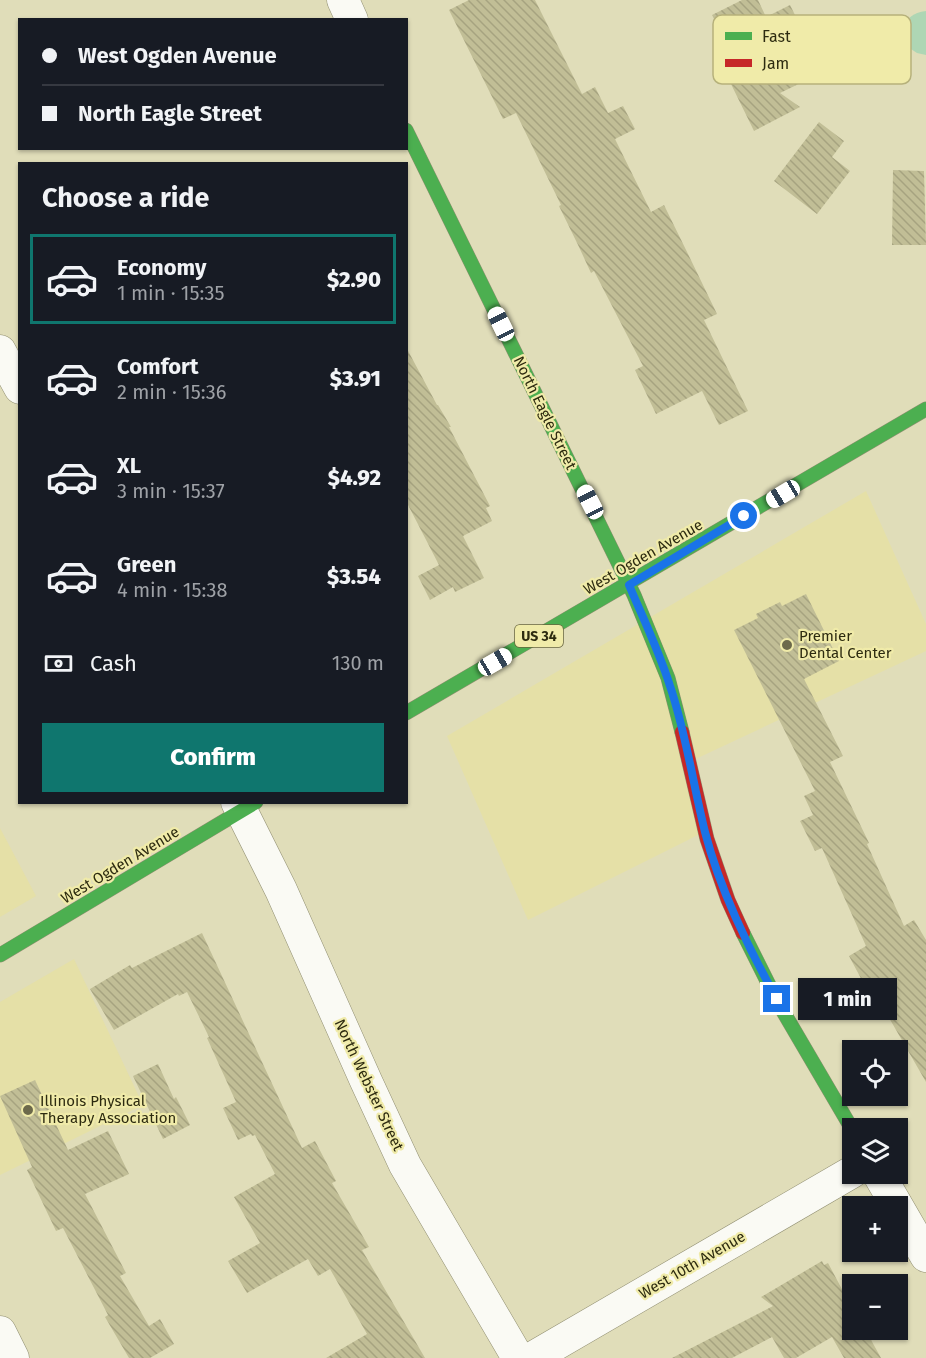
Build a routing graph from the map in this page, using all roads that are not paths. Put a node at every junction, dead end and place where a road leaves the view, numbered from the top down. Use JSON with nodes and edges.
{"nodes":[{"id":1,"x":343,"y":0,"type":"edge"},
{"id":2,"x":351,"y":18,"type":"edge"},
{"id":3,"x":408,"y":134,"type":"edge"},
{"id":4,"x":0,"y":351,"type":"edge"},
{"id":5,"x":18,"y":384,"type":"edge"},
{"id":6,"x":926,"y":409,"type":"edge"},
{"id":7,"x":629,"y":585,"type":"junction"},
{"id":8,"x":408,"y":712,"type":"edge"},
{"id":9,"x":245,"y":806,"type":"edge"},
{"id":10,"x":0,"y":955,"type":"edge"},
{"id":11,"x":845,"y":1118,"type":"edge"},
{"id":12,"x":842,"y":1178,"type":"edge"},
{"id":13,"x":884,"y":1184,"type":"edge"},
{"id":14,"x":926,"y":1256,"type":"edge"},
{"id":15,"x":0,"y":1332,"type":"edge"},
{"id":16,"x":13,"y":1358,"type":"edge"},
{"id":17,"x":519,"y":1358,"type":"edge"},
{"id":18,"x":532,"y":1358,"type":"edge"}],
"edges":[{"from":1,"to":2,"type":"street"},
{"from":3,"to":7,"type":"street","name":"North Eagle Street"},
{"from":4,"to":5,"type":"street"},
{"from":6,"to":7,"type":"street","name":"West Ogden Avenue","number":"US 34"},
{"from":7,"to":8,"type":"street","name":"West Ogden Avenue","number":"US 34"},
{"from":7,"to":11,"type":"street","name":"North Eagle Street"},
{"from":9,"to":10,"type":"street","name":"West Ogden Avenue"},
{"from":9,"to":17,"type":"street","name":"North Webster Street"},
{"from":12,"to":18,"type":"street","name":"West 10th Avenue"},
{"from":13,"to":14,"type":"street"},
{"from":15,"to":16,"type":"street"}]}
